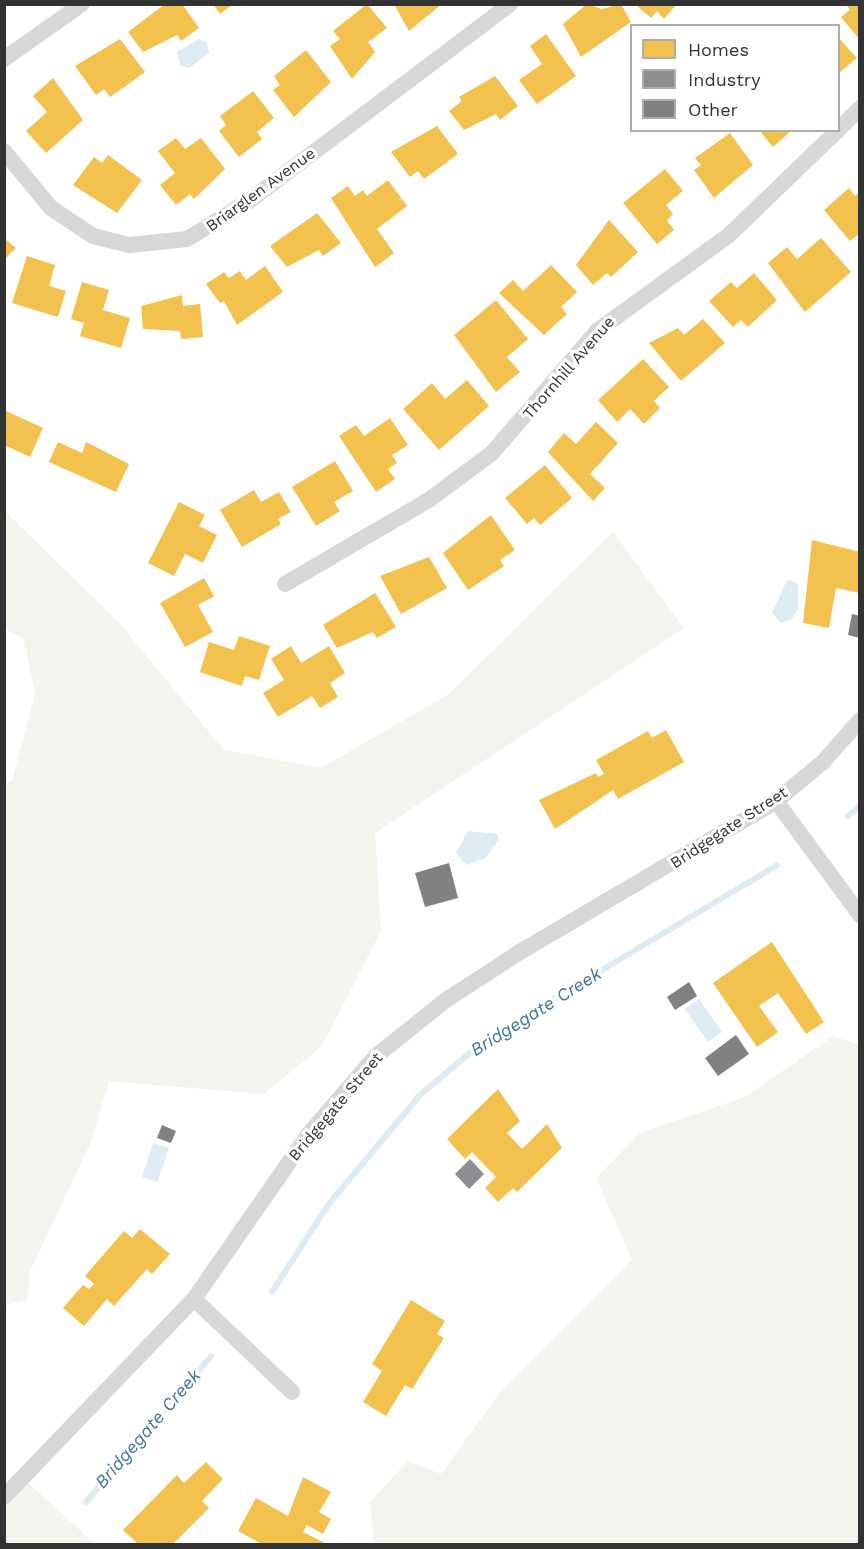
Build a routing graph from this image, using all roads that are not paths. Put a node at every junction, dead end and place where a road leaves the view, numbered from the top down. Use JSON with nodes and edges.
{"nodes":[{"id":1,"x":82,"y":4,"type":"edge"},
{"id":2,"x":510,"y":4,"type":"edge"},
{"id":3,"x":4,"y":59,"type":"edge"},
{"id":4,"x":860,"y":108,"type":"edge"},
{"id":5,"x":840,"y":128,"type":"edge"},
{"id":6,"x":836,"y":132,"type":"edge"},
{"id":7,"x":4,"y":151,"type":"edge"},
{"id":8,"x":285,"y":584,"type":"dead end"},
{"id":9,"x":860,"y":720,"type":"edge"},
{"id":10,"x":776,"y":801,"type":"junction"},
{"id":11,"x":860,"y":915,"type":"edge"},
{"id":12,"x":194,"y":1299,"type":"junction"},
{"id":13,"x":292,"y":1392,"type":"dead end"},
{"id":14,"x":4,"y":1497,"type":"edge"}],
"edges":[{"from":1,"to":3,"type":"street"},
{"from":2,"to":7,"type":"street","name":"Briarglen Avenue"},
{"from":4,"to":5,"type":"street","name":"Thornhill Avenue"},
{"from":6,"to":8,"type":"street","name":"Thornhill Avenue"},
{"from":9,"to":10,"type":"street","name":"Bridgegate Street"},
{"from":10,"to":11,"type":"street"},
{"from":10,"to":12,"type":"street","name":"Bridgegate Street"},
{"from":12,"to":13,"type":"street"},
{"from":12,"to":14,"type":"street","name":"Bridgegate Street"}]}
